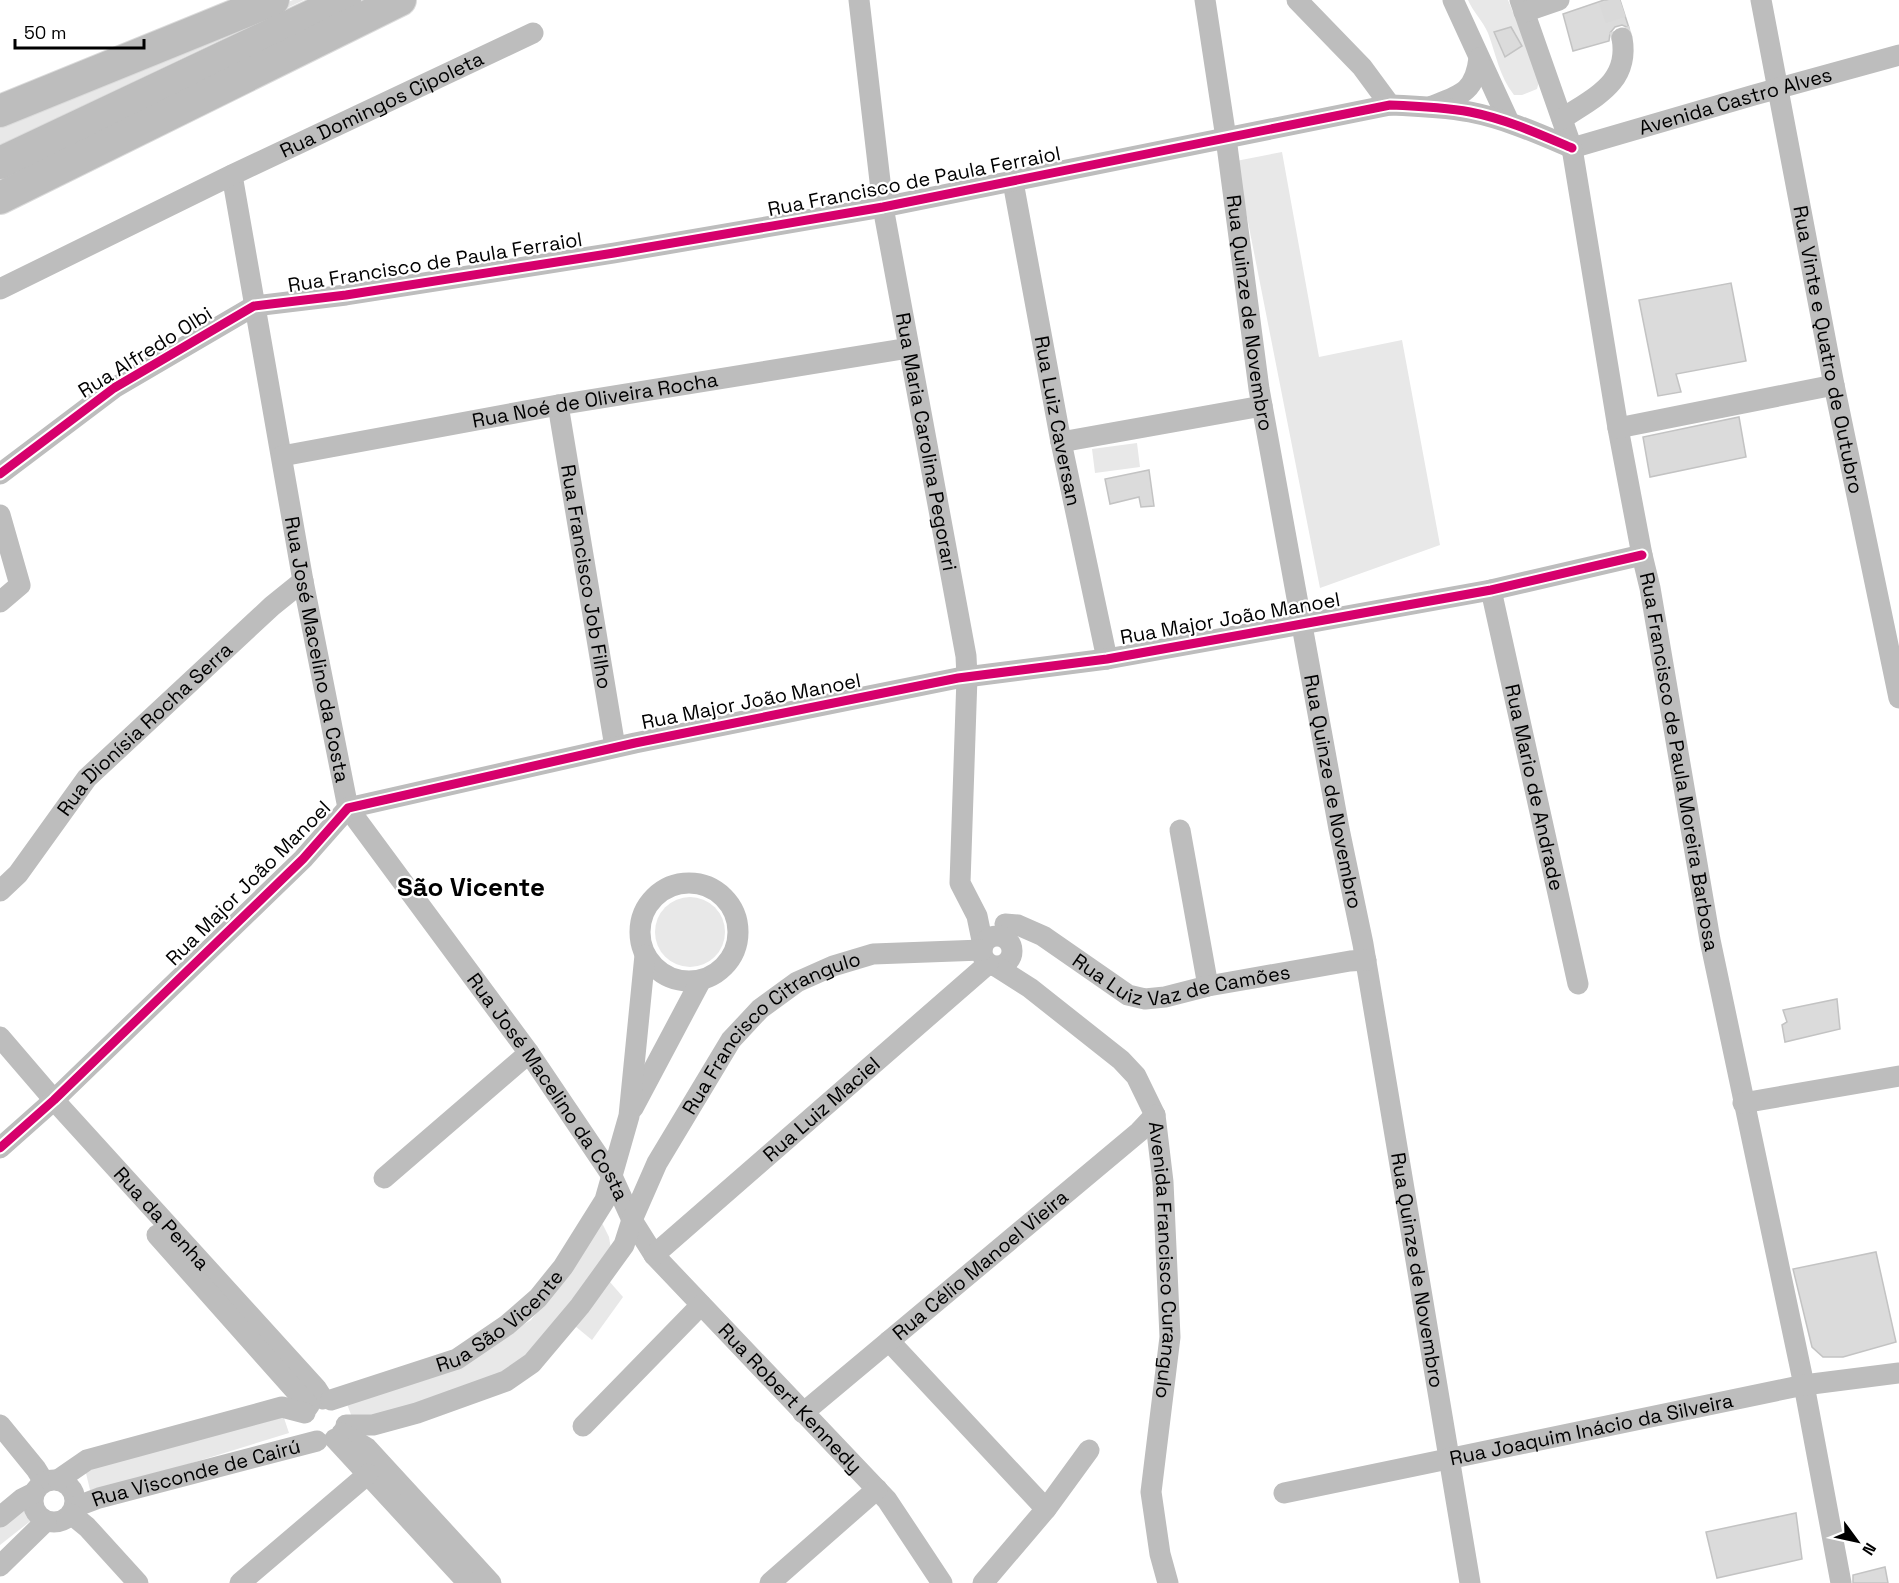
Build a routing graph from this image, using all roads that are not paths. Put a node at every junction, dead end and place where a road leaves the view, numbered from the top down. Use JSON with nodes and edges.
{"nodes":[{"id":1,"x":273,"y":0,"type":"edge"},
{"id":2,"x":345,"y":0,"type":"edge"},
{"id":3,"x":400,"y":0,"type":"edge"},
{"id":4,"x":859,"y":0,"type":"edge"},
{"id":5,"x":1205,"y":0,"type":"edge"},
{"id":6,"x":1297,"y":0,"type":"edge"},
{"id":7,"x":1453,"y":0,"type":"edge"},
{"id":8,"x":1559,"y":0,"type":"edge"},
{"id":9,"x":1761,"y":0,"type":"edge"},
{"id":10,"x":1522,"y":6,"type":"edge"},
{"id":11,"x":533,"y":33,"type":"dead end"},
{"id":12,"x":1622,"y":38,"type":"tunnel mouth"},
{"id":13,"x":1899,"y":55,"type":"edge"},
{"id":14,"x":1479,"y":58,"type":"junction"},
{"id":15,"x":1777,"y":89,"type":"junction"},
{"id":16,"x":1390,"y":105,"type":"junction"},
{"id":17,"x":1431,"y":107,"type":"junction"},
{"id":18,"x":0,"y":111,"type":"edge"},
{"id":19,"x":1562,"y":120,"type":"junction"},
{"id":20,"x":1509,"y":122,"type":"junction"},
{"id":21,"x":1226,"y":138,"type":"junction"},
{"id":22,"x":1572,"y":148,"type":"junction"},
{"id":23,"x":0,"y":164,"type":"edge"},
{"id":24,"x":232,"y":175,"type":"junction"},
{"id":25,"x":1014,"y":182,"type":"junction"},
{"id":26,"x":0,"y":198,"type":"edge"},
{"id":27,"x":883,"y":207,"type":"junction"},
{"id":28,"x":0,"y":289,"type":"edge"},
{"id":29,"x":254,"y":306,"type":"junction"},
{"id":30,"x":909,"y":348,"type":"junction"},
{"id":31,"x":1834,"y":385,"type":"junction"},
{"id":32,"x":558,"y":405,"type":"junction"},
{"id":33,"x":1262,"y":406,"type":"junction"},
{"id":34,"x":1618,"y":428,"type":"junction"},
{"id":35,"x":1061,"y":442,"type":"junction"},
{"id":36,"x":282,"y":456,"type":"junction"},
{"id":37,"x":0,"y":474,"type":"edge"},
{"id":38,"x":0,"y":515,"type":"edge"},
{"id":39,"x":1642,"y":555,"type":"junction"},
{"id":40,"x":303,"y":581,"type":"junction"},
{"id":41,"x":1491,"y":590,"type":"junction"},
{"id":42,"x":0,"y":602,"type":"edge"},
{"id":43,"x":1302,"y":624,"type":"junction"},
{"id":44,"x":1107,"y":659,"type":"junction"},
{"id":45,"x":967,"y":677,"type":"junction"},
{"id":46,"x":1899,"y":698,"type":"edge"},
{"id":47,"x":615,"y":747,"type":"junction"},
{"id":48,"x":348,"y":808,"type":"junction"},
{"id":49,"x":1180,"y":830,"type":"dead end"},
{"id":50,"x":0,"y":891,"type":"edge"},
{"id":51,"x":977,"y":916,"type":"junction"},
{"id":52,"x":1010,"y":941,"type":"junction"},
{"id":53,"x":645,"y":955,"type":"junction"},
{"id":54,"x":987,"y":956,"type":"junction"},
{"id":55,"x":1366,"y":960,"type":"junction"},
{"id":56,"x":701,"y":980,"type":"junction"},
{"id":57,"x":1578,"y":984,"type":"dead end"},
{"id":58,"x":1208,"y":986,"type":"junction"},
{"id":59,"x":1030,"y":987,"type":"junction"},
{"id":60,"x":0,"y":1037,"type":"edge"},
{"id":61,"x":529,"y":1053,"type":"junction"},
{"id":62,"x":0,"y":1056,"type":"edge"},
{"id":63,"x":1899,"y":1076,"type":"edge"},
{"id":64,"x":1743,"y":1103,"type":"junction"},
{"id":65,"x":49,"y":1104,"type":"junction"},
{"id":66,"x":1155,"y":1115,"type":"junction"},
{"id":67,"x":629,"y":1116,"type":"junction"},
{"id":68,"x":0,"y":1148,"type":"edge"},
{"id":69,"x":612,"y":1176,"type":"junction"},
{"id":70,"x":384,"y":1178,"type":"dead end"},
{"id":71,"x":632,"y":1220,"type":"junction"},
{"id":72,"x":654,"y":1255,"type":"junction"},
{"id":73,"x":700,"y":1305,"type":"junction"},
{"id":74,"x":889,"y":1341,"type":"junction"},
{"id":75,"x":1899,"y":1373,"type":"edge"},
{"id":76,"x":1803,"y":1385,"type":"junction"},
{"id":77,"x":317,"y":1404,"type":"junction"},
{"id":78,"x":802,"y":1413,"type":"junction"},
{"id":79,"x":0,"y":1425,"type":"edge"},
{"id":80,"x":583,"y":1426,"type":"dead end"},
{"id":81,"x":335,"y":1435,"type":"junction"},
{"id":82,"x":1089,"y":1450,"type":"dead end"},
{"id":83,"x":1450,"y":1459,"type":"junction"},
{"id":84,"x":368,"y":1474,"type":"junction"},
{"id":85,"x":46,"y":1485,"type":"junction"},
{"id":86,"x":1284,"y":1493,"type":"dead end"},
{"id":87,"x":882,"y":1495,"type":"junction"},
{"id":88,"x":1046,"y":1509,"type":"junction"},
{"id":89,"x":73,"y":1511,"type":"junction"},
{"id":90,"x":0,"y":1516,"type":"edge"},
{"id":91,"x":46,"y":1521,"type":"junction"},
{"id":92,"x":0,"y":1566,"type":"edge"},
{"id":93,"x":138,"y":1583,"type":"edge"},
{"id":94,"x":240,"y":1583,"type":"edge"},
{"id":95,"x":468,"y":1583,"type":"edge"},
{"id":96,"x":491,"y":1583,"type":"edge"},
{"id":97,"x":770,"y":1583,"type":"edge"},
{"id":98,"x":792,"y":1583,"type":"edge"},
{"id":99,"x":942,"y":1583,"type":"edge"},
{"id":100,"x":983,"y":1583,"type":"edge"},
{"id":101,"x":1168,"y":1583,"type":"edge"},
{"id":102,"x":1470,"y":1583,"type":"edge"},
{"id":103,"x":1841,"y":1583,"type":"edge"}],
"edges":[{"from":1,"to":18,"type":"highway"},
{"from":2,"to":23,"type":"highway"},
{"from":3,"to":26,"type":"highway"},
{"from":4,"to":27,"type":"street","name":"Rua Maria Carolina Pegorari"},
{"from":5,"to":21,"type":"street","name":"Rua Quinze de Novembro"},
{"from":6,"to":16,"type":"street"},
{"from":7,"to":14,"type":"street"},
{"from":8,"to":10,"type":"street"},
{"from":9,"to":15,"type":"street","name":"Rua Vinte e Quatro de Outubro"},
{"from":10,"to":19,"type":"street","name":"Rua Francisco de Paula Moreira Barbosa"},
{"from":11,"to":24,"type":"street","name":"Rua Domingos Cipoleta"},
{"from":12,"to":19,"type":"street"},
{"from":13,"to":15,"type":"street","name":"Avenida Castro Alves"},
{"from":14,"to":17,"type":"street","name":"Rua Francisco de Paula Ferraiol"},
{"from":14,"to":20,"type":"street"},
{"from":15,"to":22,"type":"street","name":"Avenida Castro Alves"},
{"from":15,"to":31,"type":"street","name":"Rua Vinte e Quatro de Outubro"},
{"from":16,"to":17,"type":"street","name":"Rua Francisco de Paula Ferraiol"},
{"from":16,"to":21,"type":"street","name":"Rua Francisco de Paula Ferraiol"},
{"from":17,"to":20,"type":"street","name":"Rua Francisco de Paula Ferraiol"},
{"from":19,"to":22,"type":"street","name":"Rua Francisco de Paula Moreira Barbosa"},
{"from":20,"to":22,"type":"street","name":"Rua Francisco de Paula Ferraiol"},
{"from":21,"to":25,"type":"street","name":"Rua Francisco de Paula Ferraiol"},
{"from":21,"to":33,"type":"street","name":"Rua Quinze de Novembro"},
{"from":22,"to":34,"type":"street","name":"Rua Francisco de Paula Moreira Barbosa"},
{"from":24,"to":28,"type":"street","name":"Rua Domingos Cipoleta"},
{"from":24,"to":29,"type":"street","name":"Rua José Macelino da Costa"},
{"from":25,"to":27,"type":"street","name":"Rua Francisco de Paula Ferraiol"},
{"from":25,"to":35,"type":"street","name":"Rua Luiz Caversan"},
{"from":27,"to":29,"type":"street","name":"Rua Francisco de Paula Ferraiol"},
{"from":27,"to":30,"type":"street","name":"Rua Maria Carolina Pegorari"},
{"from":29,"to":36,"type":"street","name":"Rua José Macelino da Costa"},
{"from":29,"to":37,"type":"street","name":"Rua Alfredo Olbi"},
{"from":30,"to":32,"type":"street","name":"Rua Noé de Oliveira Rocha"},
{"from":30,"to":45,"type":"street","name":"Rua Maria Carolina Pegorari"},
{"from":31,"to":34,"type":"street"},
{"from":31,"to":46,"type":"street","name":"Rua Vinte e Quatro de Outubro"},
{"from":32,"to":36,"type":"street","name":"Rua Noé de Oliveira Rocha"},
{"from":32,"to":47,"type":"street","name":"Rua Francisco Job Filho"},
{"from":33,"to":35,"type":"street"},
{"from":33,"to":43,"type":"street","name":"Rua Quinze de Novembro"},
{"from":34,"to":39,"type":"street","name":"Rua Francisco de Paula Moreira Barbosa"},
{"from":35,"to":44,"type":"street","name":"Rua Luiz Caversan"},
{"from":36,"to":40,"type":"street","name":"Rua José Macelino da Costa"},
{"from":38,"to":42,"type":"street"},
{"from":39,"to":41,"type":"street","name":"Rua Major João Manoel"},
{"from":39,"to":64,"type":"street","name":"Rua Francisco de Paula Moreira Barbosa"},
{"from":40,"to":48,"type":"street","name":"Rua José Macelino da Costa"},
{"from":40,"to":50,"type":"street","name":"Rua Dionísia Rocha Serra"},
{"from":41,"to":43,"type":"street","name":"Rua Major João Manoel"},
{"from":41,"to":57,"type":"street","name":"Rua Mario de Andrade"},
{"from":43,"to":44,"type":"street","name":"Rua Major João Manoel"},
{"from":43,"to":55,"type":"street","name":"Rua Quinze de Novembro"},
{"from":44,"to":45,"type":"street","name":"Rua Major João Manoel"},
{"from":45,"to":47,"type":"street","name":"Rua Major João Manoel"},
{"from":45,"to":51,"type":"street","name":"Rua Maria Carolina Pegorari"},
{"from":47,"to":48,"type":"street","name":"Rua Major João Manoel"},
{"from":48,"to":61,"type":"street","name":"Rua José Macelino da Costa"},
{"from":48,"to":65,"type":"street","name":"Rua Major João Manoel"},
{"from":49,"to":58,"type":"street"},
{"from":51,"to":52,"type":"street"},
{"from":51,"to":54,"type":"street","name":"Rua Maria Carolina Pegorari"},
{"from":52,"to":54,"type":"street","name":"Rua Luiz Maciel"},
{"from":52,"to":58,"type":"street","name":"Rua Luiz Vaz de Camões"},
{"from":52,"to":59,"type":"street","name":"Avenida Francisco Curangulo"},
{"from":53,"to":56,"type":"street"},
{"from":53,"to":56,"type":"street"},
{"from":53,"to":67,"type":"street"},
{"from":54,"to":59,"type":"street","name":"Avenida Francisco Curangulo"},
{"from":54,"to":71,"type":"street","name":"Rua Francisco Citrangulo"},
{"from":54,"to":72,"type":"street","name":"Rua Luiz Maciel"},
{"from":55,"to":58,"type":"street","name":"Rua Luiz Vaz de Camões"},
{"from":55,"to":83,"type":"street","name":"Rua Quinze de Novembro"},
{"from":56,"to":67,"type":"street"},
{"from":59,"to":66,"type":"street","name":"Avenida Francisco Curangulo"},
{"from":60,"to":65,"type":"street","name":"Rua da Penha"},
{"from":61,"to":69,"type":"street","name":"Rua José Macelino da Costa"},
{"from":61,"to":70,"type":"street"},
{"from":62,"to":65,"type":"street","name":"Rua da Penha"},
{"from":63,"to":64,"type":"street"},
{"from":64,"to":76,"type":"street","name":"Rua Francisco de Paula Moreira Barbosa"},
{"from":65,"to":68,"type":"street","name":"Rua Major João Manoel"},
{"from":65,"to":77,"type":"street","name":"Rua da Penha"},
{"from":66,"to":74,"type":"street","name":"Rua Célio Manoel Vieira"},
{"from":66,"to":101,"type":"street","name":"Avenida Francisco Curangulo"},
{"from":67,"to":69,"type":"street","name":"Rua São Vicente"},
{"from":69,"to":71,"type":"street","name":"Rua José Macelino da Costa"},
{"from":69,"to":77,"type":"street","name":"Rua São Vicente"},
{"from":71,"to":72,"type":"street","name":"Rua Robert Kennedy"},
{"from":71,"to":81,"type":"street","name":"Rua São Vicente"},
{"from":72,"to":73,"type":"street","name":"Rua Robert Kennedy"},
{"from":73,"to":78,"type":"street","name":"Rua Robert Kennedy"},
{"from":73,"to":80,"type":"street"},
{"from":74,"to":78,"type":"street","name":"Rua Célio Manoel Vieira"},
{"from":74,"to":88,"type":"street"},
{"from":75,"to":76,"type":"street","name":"Rua Joaquim Inácio da Silveira"},
{"from":76,"to":83,"type":"street","name":"Rua Joaquim Inácio da Silveira"},
{"from":76,"to":103,"type":"street","name":"Rua Francisco de Paula Moreira Barbosa"},
{"from":77,"to":81,"type":"street"},
{"from":77,"to":81,"type":"street"},
{"from":77,"to":85,"type":"street","name":"Rua Visconde de Cairú"},
{"from":78,"to":87,"type":"street","name":"Rua Robert Kennedy"},
{"from":79,"to":85,"type":"street"},
{"from":81,"to":84,"type":"street"},
{"from":81,"to":89,"type":"street","name":"Rua Visconde de Cairú"},
{"from":81,"to":96,"type":"street"},
{"from":82,"to":88,"type":"street"},
{"from":83,"to":86,"type":"street","name":"Rua Joaquim Inácio da Silveira"},
{"from":83,"to":102,"type":"street","name":"Rua Quinze de Novembro"},
{"from":84,"to":94,"type":"street"},
{"from":84,"to":95,"type":"street"},
{"from":85,"to":89,"type":"street"},
{"from":85,"to":90,"type":"street","name":"Rua Visconde de Cairú"},
{"from":85,"to":91,"type":"street"},
{"from":87,"to":97,"type":"street"},
{"from":87,"to":98,"type":"street"},
{"from":87,"to":99,"type":"street","name":"Rua Robert Kennedy"},
{"from":88,"to":100,"type":"street"},
{"from":89,"to":91,"type":"street"},
{"from":89,"to":93,"type":"street"},
{"from":91,"to":92,"type":"street"}]}
